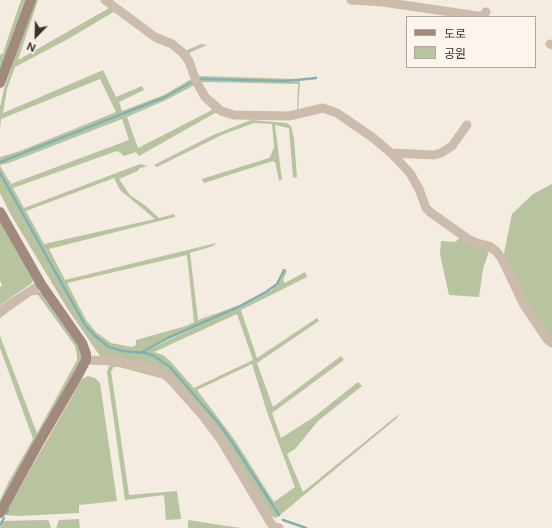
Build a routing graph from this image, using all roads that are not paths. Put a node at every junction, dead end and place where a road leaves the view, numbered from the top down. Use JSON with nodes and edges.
{"nodes":[{"id":1,"x":31,"y":0,"type":"edge"},
{"id":2,"x":105,"y":0,"type":"edge"},
{"id":3,"x":351,"y":0,"type":"edge"},
{"id":4,"x":486,"y":12,"type":"dead end"},
{"id":5,"x":0,"y":83,"type":"edge"},
{"id":6,"x":467,"y":125,"type":"dead end"},
{"id":7,"x":391,"y":153,"type":"junction"},
{"id":8,"x":0,"y":212,"type":"edge"},
{"id":9,"x":41,"y":284,"type":"junction"},
{"id":10,"x":0,"y":311,"type":"edge"},
{"id":11,"x":552,"y":343,"type":"edge"},
{"id":12,"x":86,"y":360,"type":"junction"},
{"id":13,"x":0,"y":513,"type":"edge"},
{"id":14,"x":278,"y":528,"type":"edge"}],
"edges":[{"from":1,"to":5,"type":"street"},
{"from":2,"to":7,"type":"street"},
{"from":3,"to":4,"type":"street"},
{"from":6,"to":7,"type":"street"},
{"from":7,"to":11,"type":"street"},
{"from":8,"to":9,"type":"street"},
{"from":9,"to":10,"type":"street"},
{"from":9,"to":12,"type":"street"},
{"from":12,"to":13,"type":"street"},
{"from":12,"to":14,"type":"street"}]}
